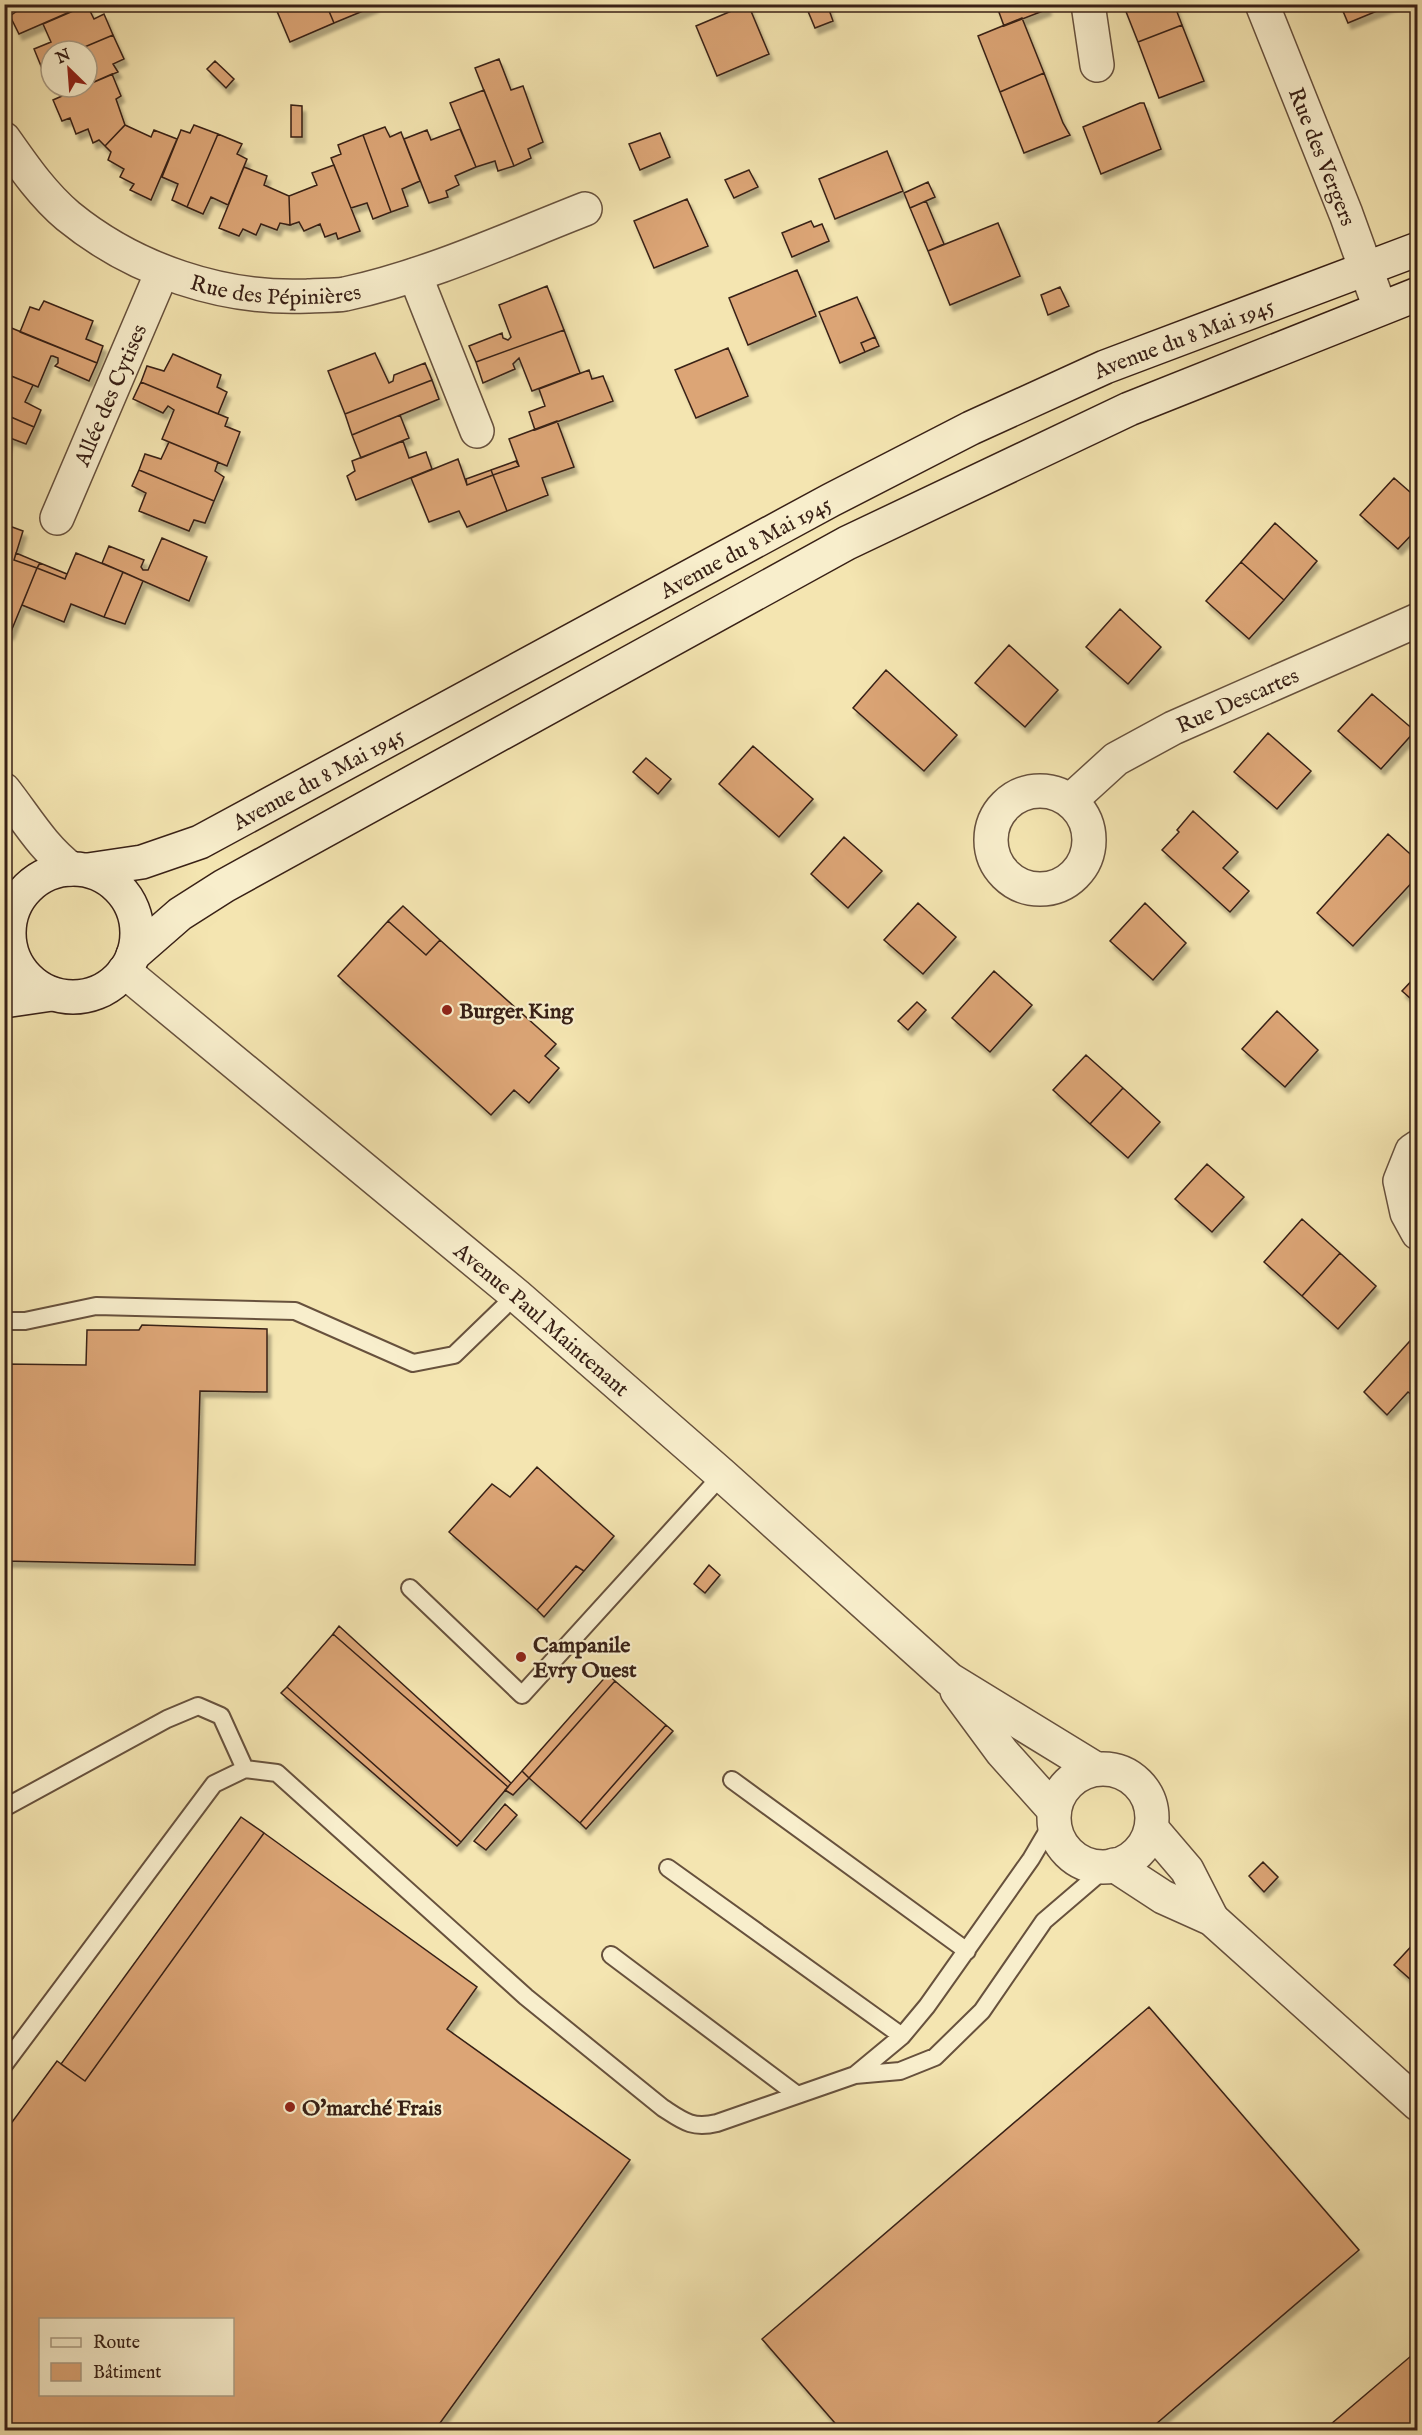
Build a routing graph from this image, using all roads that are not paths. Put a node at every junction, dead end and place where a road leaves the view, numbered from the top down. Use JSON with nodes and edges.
{"nodes":[{"id":1,"x":1088,"y":4,"type":"edge"},
{"id":2,"x":1262,"y":4,"type":"edge"},
{"id":3,"x":1097,"y":65,"type":"dead end"},
{"id":4,"x":4,"y":139,"type":"edge"},
{"id":5,"x":585,"y":209,"type":"dead end"},
{"id":6,"x":1418,"y":249,"type":"edge"},
{"id":7,"x":1365,"y":269,"type":"junction"},
{"id":8,"x":162,"y":272,"type":"junction"},
{"id":9,"x":415,"y":275,"type":"junction"},
{"id":10,"x":1418,"y":294,"type":"edge"},
{"id":11,"x":1380,"y":308,"type":"junction"},
{"id":12,"x":477,"y":431,"type":"dead end"},
{"id":13,"x":57,"y":518,"type":"dead end"},
{"id":14,"x":1418,"y":620,"type":"edge"},
{"id":15,"x":4,"y":790,"type":"edge"},
{"id":16,"x":1071,"y":800,"type":"dead end"},
{"id":17,"x":80,"y":869,"type":"junction"},
{"id":18,"x":8,"y":911,"type":"edge"},
{"id":19,"x":129,"y":963,"type":"junction"},
{"id":20,"x":52,"y":994,"type":"junction"},
{"id":21,"x":4,"y":1001,"type":"edge"},
{"id":22,"x":1418,"y":1147,"type":"edge"},
{"id":23,"x":1418,"y":1233,"type":"edge"},
{"id":24,"x":516,"y":1295,"type":"junction"},
{"id":25,"x":4,"y":1321,"type":"edge"},
{"id":26,"x":722,"y":1475,"type":"junction"},
{"id":27,"x":410,"y":1588,"type":"dead end"},
{"id":28,"x":949,"y":1679,"type":"junction"},
{"id":29,"x":1096,"y":1768,"type":"junction"},
{"id":30,"x":245,"y":1769,"type":"junction"},
{"id":31,"x":732,"y":1780,"type":"dead end"},
{"id":32,"x":4,"y":1808,"type":"edge"},
{"id":33,"x":1054,"y":1815,"type":"junction"},
{"id":34,"x":1152,"y":1829,"type":"junction"},
{"id":35,"x":1111,"y":1866,"type":"junction"},
{"id":36,"x":668,"y":1868,"type":"dead end"},
{"id":37,"x":1212,"y":1919,"type":"junction"},
{"id":38,"x":967,"y":1951,"type":"junction"},
{"id":39,"x":611,"y":1955,"type":"dead end"},
{"id":40,"x":902,"y":2037,"type":"junction"},
{"id":41,"x":4,"y":2065,"type":"edge"},
{"id":42,"x":855,"y":2075,"type":"junction"},
{"id":43,"x":796,"y":2094,"type":"junction"},
{"id":44,"x":1418,"y":2104,"type":"edge"}],
"edges":[{"from":1,"to":3,"type":"street"},
{"from":2,"to":7,"type":"street","name":"Rue des Vergers"},
{"from":4,"to":8,"type":"street","name":"Rue des Pépinières"},
{"from":5,"to":9,"type":"street","name":"Rue des Pépinières"},
{"from":6,"to":7,"type":"street","name":"Avenue du 8 Mai 1945"},
{"from":7,"to":11,"type":"street","name":"Rue des Vergers"},
{"from":7,"to":17,"type":"street","name":"Avenue du 8 Mai 1945"},
{"from":8,"to":9,"type":"street","name":"Rue des Pépinières"},
{"from":8,"to":13,"type":"street","name":"Allée des Cytises"},
{"from":9,"to":12,"type":"street"},
{"from":10,"to":11,"type":"street","name":"Avenue du 8 Mai 1945"},
{"from":11,"to":19,"type":"street","name":"Avenue du 8 Mai 1945"},
{"from":14,"to":16,"type":"street","name":"Rue Descartes"},
{"from":15,"to":17,"type":"street"},
{"from":17,"to":18,"type":"street","name":"Avenue du 8 Mai 1945"},
{"from":17,"to":19,"type":"street"},
{"from":18,"to":20,"type":"street","name":"Avenue du 8 Mai 1945"},
{"from":19,"to":20,"type":"street","name":"Avenue du 8 Mai 1945"},
{"from":19,"to":24,"type":"street","name":"Avenue Paul Maintenant"},
{"from":20,"to":21,"type":"street","name":"Avenue du 8 Mai 1945"},
{"from":22,"to":23,"type":"street"},
{"from":24,"to":25,"type":"lane"},
{"from":24,"to":26,"type":"street","name":"Avenue Paul Maintenant"},
{"from":26,"to":27,"type":"lane"},
{"from":26,"to":28,"type":"street","name":"Avenue Paul Maintenant"},
{"from":28,"to":29,"type":"street","name":"Avenue Paul Maintenant"},
{"from":28,"to":33,"type":"street","name":"Avenue Paul Maintenant"},
{"from":29,"to":33,"type":"street"},
{"from":29,"to":34,"type":"street"},
{"from":30,"to":32,"type":"lane"},
{"from":30,"to":41,"type":"lane"},
{"from":30,"to":43,"type":"lane"},
{"from":31,"to":38,"type":"lane"},
{"from":33,"to":35,"type":"street"},
{"from":33,"to":38,"type":"lane"},
{"from":34,"to":35,"type":"street"},
{"from":34,"to":37,"type":"street"},
{"from":35,"to":37,"type":"street"},
{"from":35,"to":42,"type":"lane"},
{"from":36,"to":40,"type":"lane"},
{"from":37,"to":44,"type":"street"},
{"from":38,"to":40,"type":"lane"},
{"from":39,"to":43,"type":"lane"},
{"from":40,"to":42,"type":"lane"},
{"from":42,"to":43,"type":"lane"}]}
